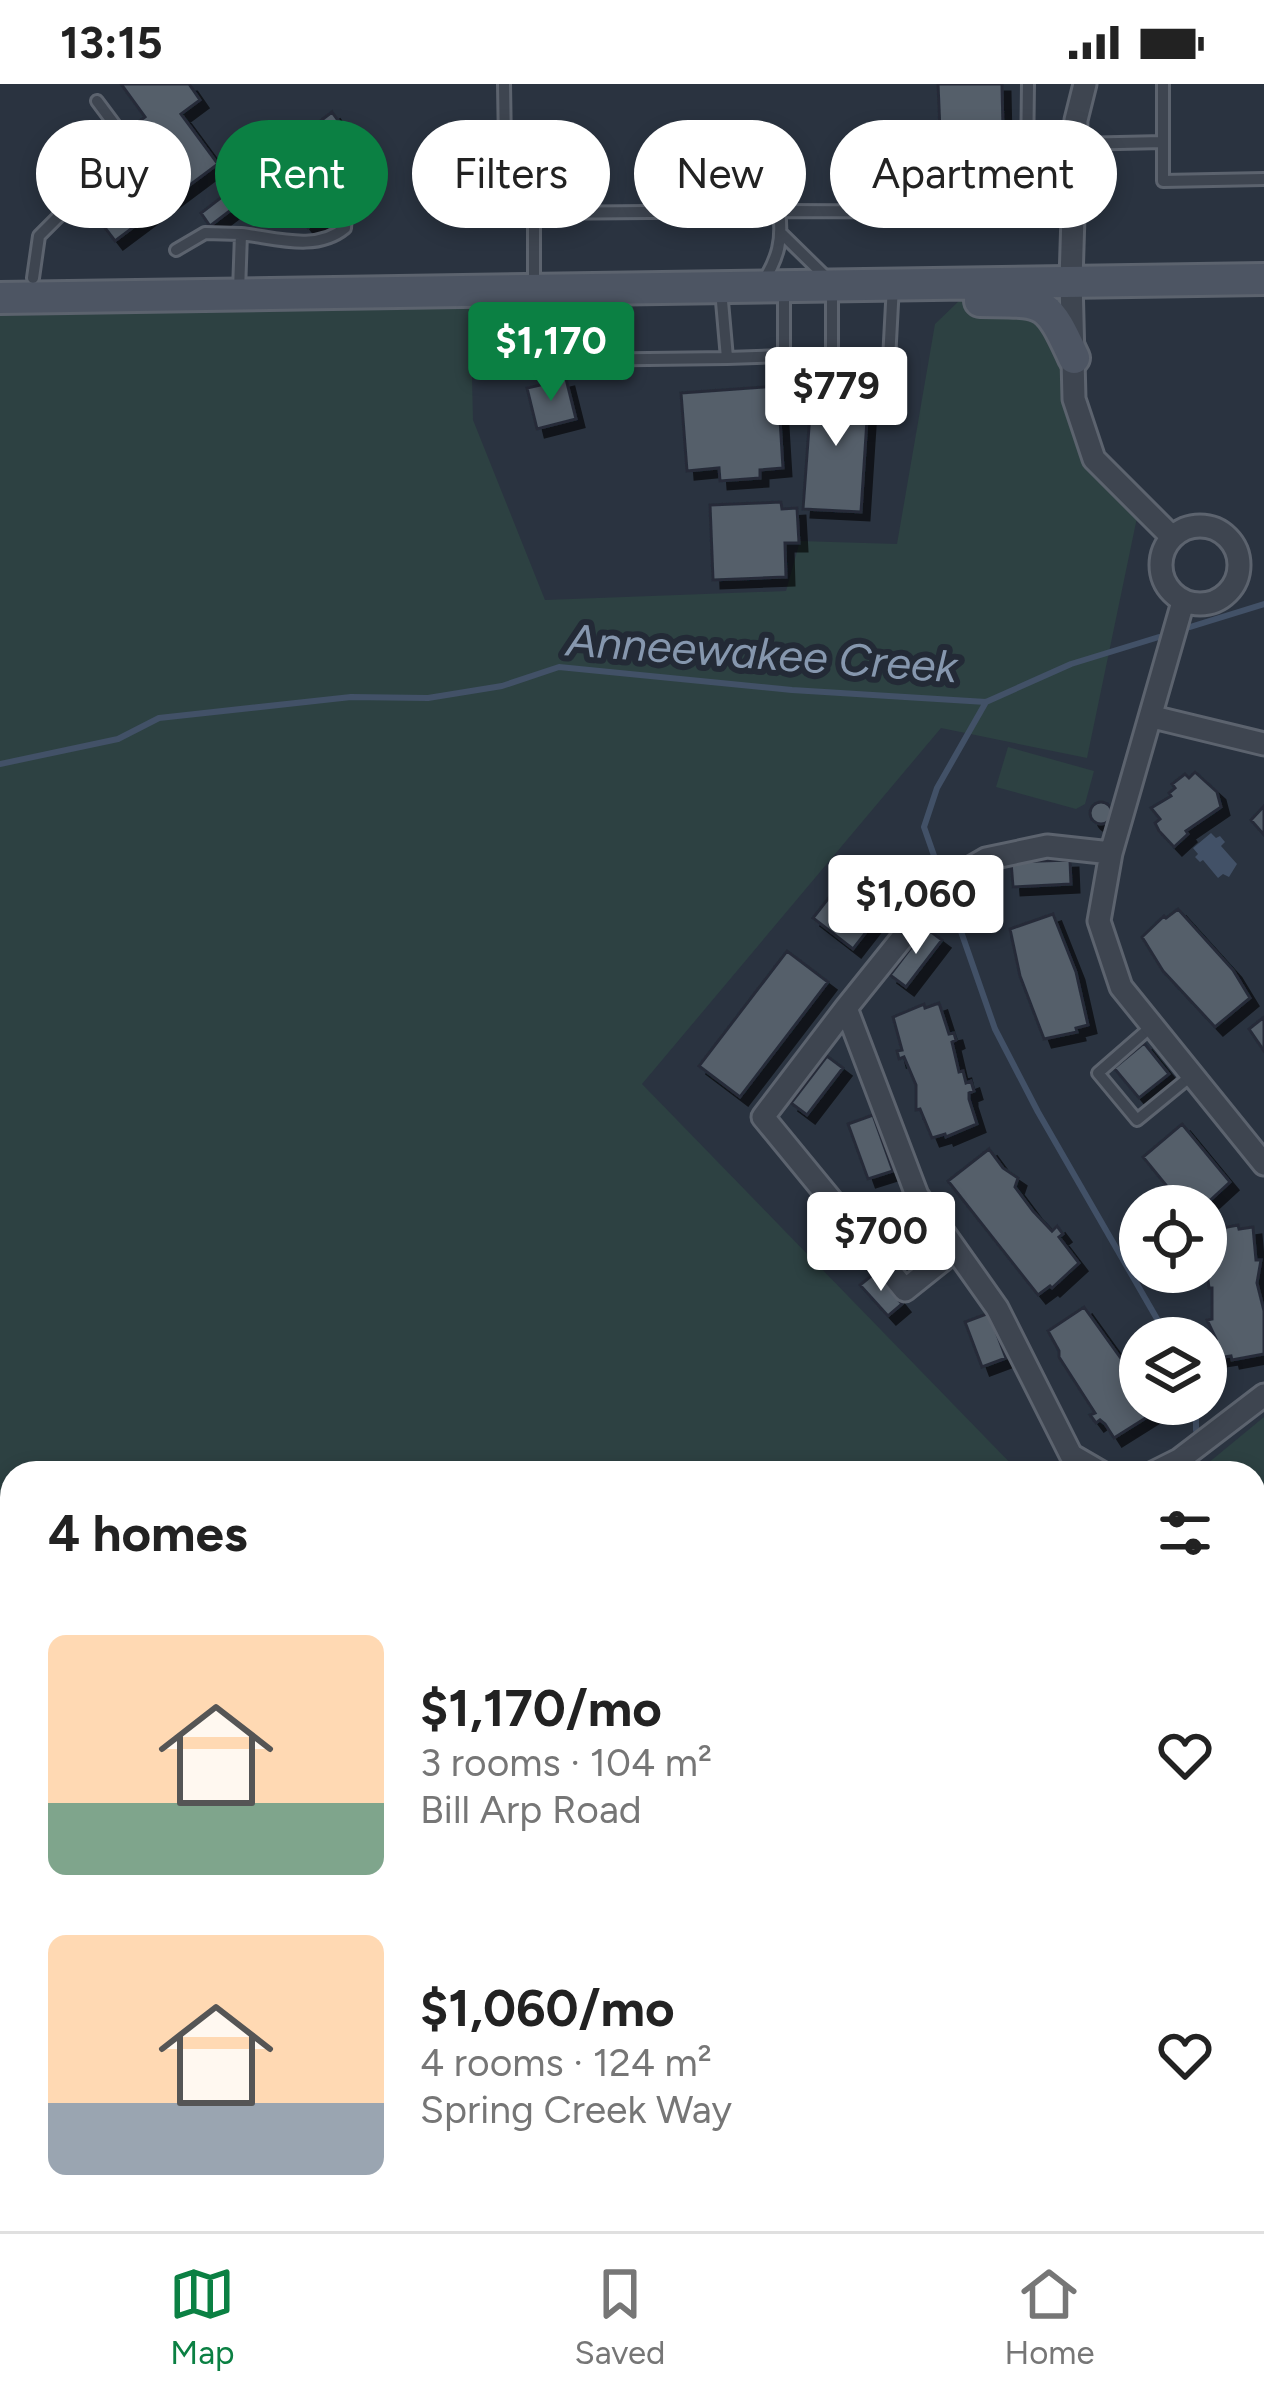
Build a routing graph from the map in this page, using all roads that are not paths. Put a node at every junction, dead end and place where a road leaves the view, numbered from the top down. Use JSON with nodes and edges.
{"nodes":[{"id":1,"x":504,"y":84,"type":"edge"},
{"id":2,"x":1028,"y":84,"type":"edge"},
{"id":3,"x":1085,"y":84,"type":"edge"},
{"id":4,"x":1162,"y":84,"type":"edge"},
{"id":5,"x":97,"y":101,"type":"dead end"},
{"id":6,"x":505,"y":120,"type":"edge"},
{"id":7,"x":1028,"y":120,"type":"edge"},
{"id":8,"x":1076,"y":120,"type":"edge"},
{"id":9,"x":1162,"y":142,"type":"junction"},
{"id":10,"x":1117,"y":147,"type":"edge"},
{"id":11,"x":1264,"y":179,"type":"edge"},
{"id":12,"x":345,"y":228,"type":"edge"},
{"id":13,"x":535,"y":228,"type":"edge"},
{"id":14,"x":781,"y":228,"type":"edge"},
{"id":15,"x":1073,"y":228,"type":"edge"},
{"id":16,"x":241,"y":234,"type":"junction"},
{"id":17,"x":782,"y":234,"type":"junction"},
{"id":18,"x":176,"y":250,"type":"dead end"},
{"id":19,"x":33,"y":278,"type":"junction"},
{"id":20,"x":1264,"y":278,"type":"edge"},
{"id":21,"x":0,"y":280,"type":"edge"},
{"id":22,"x":1071,"y":280,"type":"junction"},
{"id":23,"x":925,"y":281,"type":"junction"},
{"id":24,"x":893,"y":282,"type":"junction"},
{"id":25,"x":832,"y":284,"type":"junction"},
{"id":26,"x":721,"y":286,"type":"junction"},
{"id":27,"x":772,"y":286,"type":"junction"},
{"id":28,"x":538,"y":291,"type":"junction"},
{"id":29,"x":239,"y":294,"type":"junction"},
{"id":30,"x":116,"y":295,"type":"junction"},
{"id":31,"x":0,"y":298,"type":"edge"},
{"id":32,"x":727,"y":358,"type":"junction"},
{"id":33,"x":1073,"y":358,"type":"junction"},
{"id":34,"x":1172,"y":536,"type":"junction"},
{"id":35,"x":1183,"y":602,"type":"junction"},
{"id":36,"x":1153,"y":717,"type":"junction"},
{"id":37,"x":1264,"y":744,"type":"edge"},
{"id":38,"x":1111,"y":853,"type":"junction"},
{"id":39,"x":846,"y":1007,"type":"junction"},
{"id":40,"x":1152,"y":1026,"type":"junction"},
{"id":41,"x":1192,"y":1076,"type":"junction"},
{"id":42,"x":1259,"y":1149,"type":"edge"},
{"id":43,"x":956,"y":1250,"type":"junction"},
{"id":44,"x":1264,"y":1395,"type":"edge"},
{"id":45,"x":1081,"y":1461,"type":"edge"},
{"id":46,"x":1177,"y":1461,"type":"edge"}],
"edges":[{"from":1,"to":6,"type":"lane"},
{"from":2,"to":7,"type":"lane"},
{"from":3,"to":8,"type":"street"},
{"from":4,"to":9,"type":"lane"},
{"from":5,"to":19,"type":"lane"},
{"from":9,"to":10,"type":"lane"},
{"from":9,"to":11,"type":"lane"},
{"from":12,"to":16,"type":"lane"},
{"from":13,"to":28,"type":"lane"},
{"from":14,"to":17,"type":"lane"},
{"from":15,"to":22,"type":"street"},
{"from":16,"to":18,"type":"lane"},
{"from":16,"to":29,"type":"lane"},
{"from":17,"to":25,"type":"lane"},
{"from":17,"to":27,"type":"lane"},
{"from":19,"to":21,"type":"main road"},
{"from":19,"to":30,"type":"main road"},
{"from":20,"to":22,"type":"main road"},
{"from":22,"to":23,"type":"main road"},
{"from":22,"to":33,"type":"street"},
{"from":23,"to":24,"type":"main road"},
{"from":23,"to":33,"type":"main road"},
{"from":24,"to":25,"type":"main road"},
{"from":24,"to":25,"type":"lane"},
{"from":25,"to":27,"type":"main road"},
{"from":26,"to":27,"type":"main road"},
{"from":26,"to":28,"type":"main road"},
{"from":26,"to":32,"type":"lane"},
{"from":27,"to":32,"type":"lane"},
{"from":28,"to":29,"type":"main road"},
{"from":28,"to":32,"type":"lane"},
{"from":29,"to":30,"type":"main road"},
{"from":30,"to":31,"type":"main road"},
{"from":33,"to":34,"type":"street"},
{"from":34,"to":35,"type":"street"},
{"from":34,"to":35,"type":"street"},
{"from":35,"to":36,"type":"street"},
{"from":36,"to":37,"type":"street"},
{"from":36,"to":38,"type":"street"},
{"from":38,"to":39,"type":"street"},
{"from":38,"to":40,"type":"street"},
{"from":39,"to":43,"type":"street"},
{"from":39,"to":43,"type":"street"},
{"from":40,"to":41,"type":"street"},
{"from":40,"to":41,"type":"lane"},
{"from":41,"to":42,"type":"street"},
{"from":43,"to":45,"type":"street"},
{"from":44,"to":46,"type":"street"}]}
